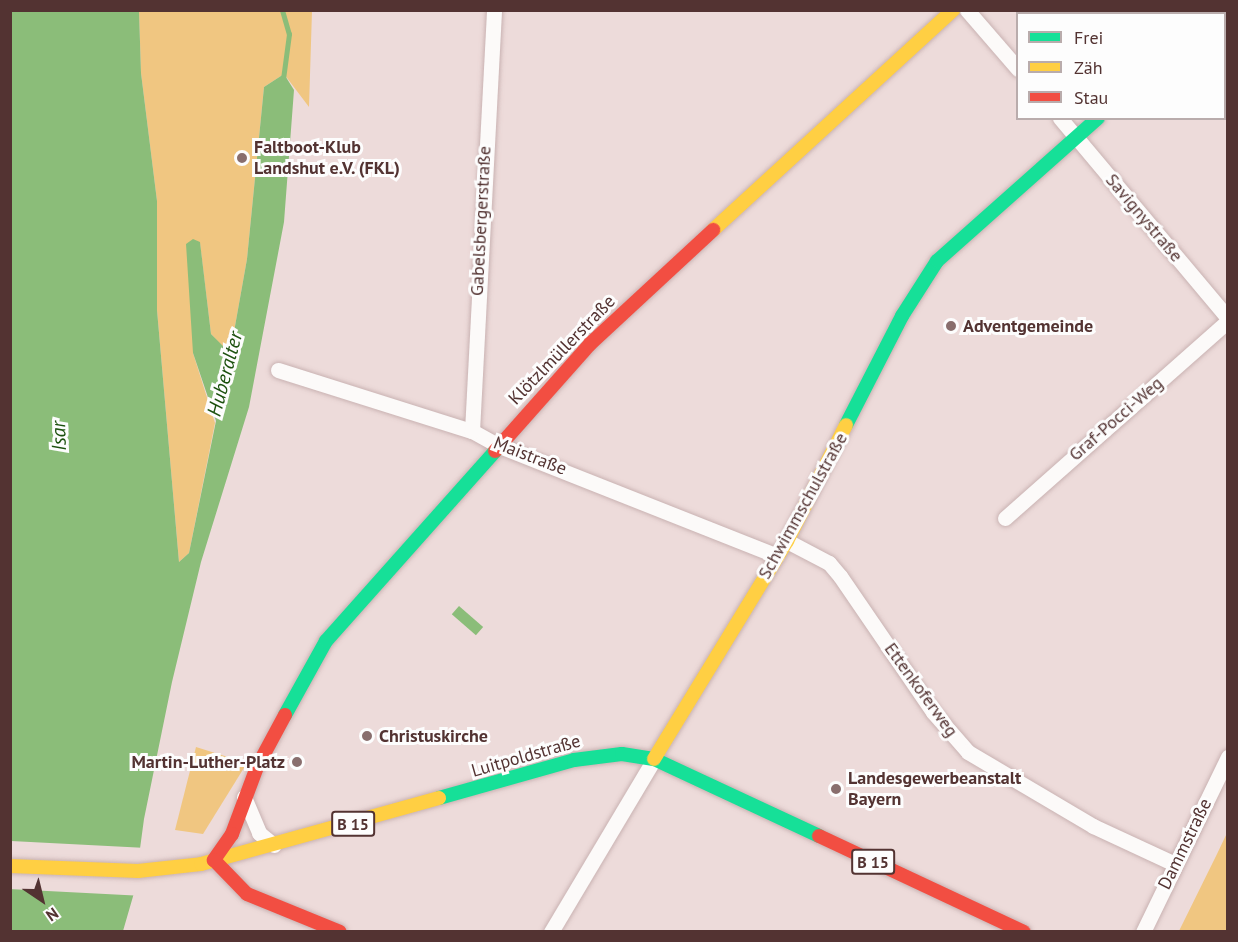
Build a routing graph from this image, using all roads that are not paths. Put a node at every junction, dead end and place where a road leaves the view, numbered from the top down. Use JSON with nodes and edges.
{"nodes":[{"id":1,"x":494,"y":10,"type":"edge"},
{"id":2,"x":953,"y":10,"type":"edge"},
{"id":3,"x":967,"y":10,"type":"edge"},
{"id":4,"x":1016,"y":68,"type":"edge"},
{"id":5,"x":1062,"y":120,"type":"edge"},
{"id":6,"x":1096,"y":120,"type":"edge"},
{"id":7,"x":1076,"y":137,"type":"junction"},
{"id":8,"x":1227,"y":320,"type":"edge"},
{"id":9,"x":278,"y":370,"type":"dead end"},
{"id":10,"x":472,"y":431,"type":"junction"},
{"id":11,"x":497,"y":445,"type":"junction"},
{"id":12,"x":1005,"y":518,"type":"dead end"},
{"id":13,"x":787,"y":541,"type":"junction"},
{"id":14,"x":777,"y":556,"type":"junction"},
{"id":15,"x":1227,"y":757,"type":"edge"},
{"id":16,"x":654,"y":759,"type":"junction"},
{"id":17,"x":244,"y":797,"type":"junction"},
{"id":18,"x":274,"y":845,"type":"junction"},
{"id":19,"x":214,"y":860,"type":"junction"},
{"id":20,"x":1175,"y":864,"type":"junction"},
{"id":21,"x":10,"y":866,"type":"edge"},
{"id":22,"x":340,"y":932,"type":"edge"},
{"id":23,"x":551,"y":932,"type":"edge"},
{"id":24,"x":1024,"y":932,"type":"edge"},
{"id":25,"x":1143,"y":932,"type":"edge"}],
"edges":[{"from":1,"to":10,"type":"street","name":"Gabelsbergerstraße"},
{"from":2,"to":11,"type":"street","name":"Klötzlmüllerstraße"},
{"from":3,"to":4,"type":"street"},
{"from":5,"to":7,"type":"street","name":"Savignystraße"},
{"from":6,"to":7,"type":"street","name":"Schwimmschulstraße"},
{"from":7,"to":8,"type":"street","name":"Savignystraße"},
{"from":7,"to":13,"type":"street","name":"Schwimmschulstraße"},
{"from":8,"to":12,"type":"street","name":"Graf-Pocci-Weg"},
{"from":9,"to":10,"type":"street","name":"Maistraße"},
{"from":10,"to":11,"type":"street","name":"Maistraße"},
{"from":11,"to":14,"type":"street","name":"Maistraße"},
{"from":11,"to":17,"type":"street","name":"Klötzlmüllerstraße"},
{"from":13,"to":14,"type":"street","name":"Schwimmschulstraße"},
{"from":13,"to":20,"type":"street","name":"Ettenkoferweg"},
{"from":14,"to":16,"type":"street","name":"Schwimmschulstraße"},
{"from":15,"to":20,"type":"street","name":"Dammstraße"},
{"from":16,"to":18,"type":"street","name":"Luitpoldstraße","number":"B 15"},
{"from":16,"to":23,"type":"street","name":"Schwimmschulstraße"},
{"from":16,"to":24,"type":"street","name":"Luitpoldstraße","number":"B 15"},
{"from":17,"to":18,"type":"street"},
{"from":17,"to":19,"type":"street"},
{"from":18,"to":19,"type":"street","name":"Luitpoldstraße","number":"B 15"},
{"from":19,"to":21,"type":"street","name":"Luitpoldstraße","number":"B 15"},
{"from":19,"to":22,"type":"street"},
{"from":20,"to":25,"type":"street","name":"Dammstraße"}]}
